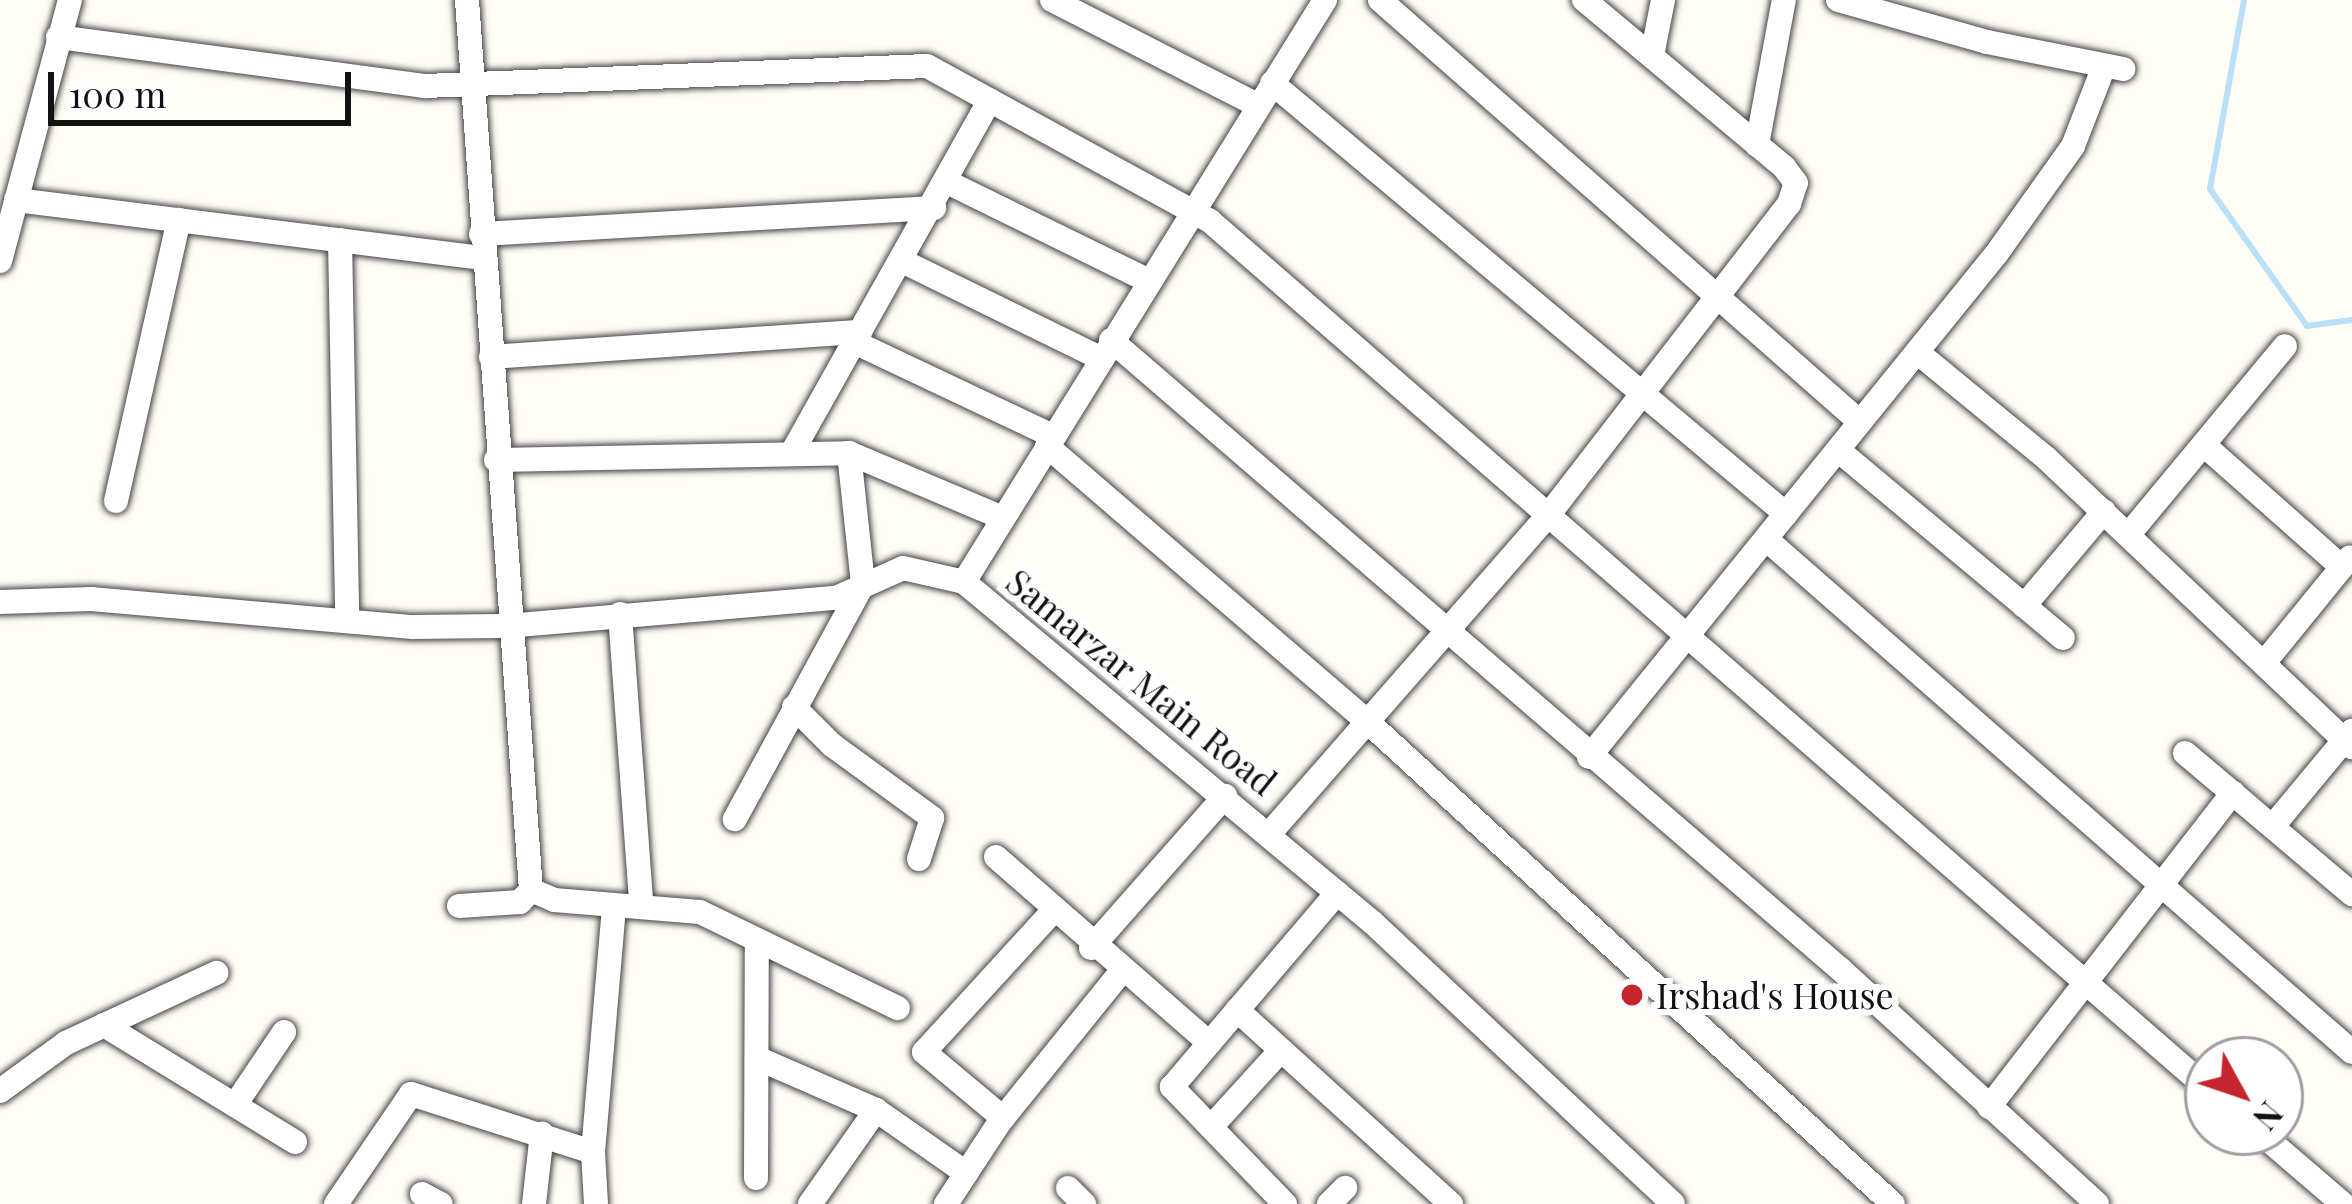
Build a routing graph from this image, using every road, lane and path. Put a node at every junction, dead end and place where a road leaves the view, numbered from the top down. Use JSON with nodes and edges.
{"nodes":[{"id":1,"x":70,"y":0,"type":"edge"},
{"id":2,"x":467,"y":0,"type":"edge"},
{"id":3,"x":1052,"y":0,"type":"edge"},
{"id":4,"x":1325,"y":0,"type":"edge"},
{"id":5,"x":1380,"y":0,"type":"edge"},
{"id":6,"x":1584,"y":0,"type":"edge"},
{"id":7,"x":1663,"y":0,"type":"edge"},
{"id":8,"x":1784,"y":0,"type":"edge"},
{"id":9,"x":1838,"y":0,"type":"edge"},
{"id":10,"x":58,"y":37,"type":"junction"},
{"id":11,"x":1652,"y":56,"type":"junction"},
{"id":12,"x":1272,"y":82,"type":"junction"},
{"id":13,"x":472,"y":85,"type":"junction"},
{"id":14,"x":990,"y":100,"type":"junction"},
{"id":15,"x":1257,"y":105,"type":"junction"},
{"id":16,"x":1757,"y":145,"type":"junction"},
{"id":17,"x":947,"y":182,"type":"junction"},
{"id":18,"x":16,"y":200,"type":"junction"},
{"id":19,"x":934,"y":208,"type":"junction"},
{"id":20,"x":1190,"y":209,"type":"junction"},
{"id":21,"x":179,"y":220,"type":"junction"},
{"id":22,"x":3,"y":227,"type":"edge"},
{"id":23,"x":340,"y":240,"type":"junction"},
{"id":24,"x":482,"y":246,"type":"junction"},
{"id":25,"x":0,"y":261,"type":"edge"},
{"id":26,"x":902,"y":261,"type":"junction"},
{"id":27,"x":1147,"y":280,"type":"junction"},
{"id":28,"x":1718,"y":298,"type":"junction"},
{"id":29,"x":857,"y":337,"type":"junction"},
{"id":30,"x":2284,"y":346,"type":"dead end"},
{"id":31,"x":1106,"y":349,"type":"junction"},
{"id":32,"x":1917,"y":352,"type":"junction"},
{"id":33,"x":491,"y":357,"type":"junction"},
{"id":34,"x":1641,"y":397,"type":"junction"},
{"id":35,"x":1860,"y":422,"type":"junction"},
{"id":36,"x":1050,"y":441,"type":"junction"},
{"id":37,"x":2204,"y":445,"type":"junction"},
{"id":38,"x":794,"y":449,"type":"junction"},
{"id":39,"x":1838,"y":449,"type":"junction"},
{"id":40,"x":849,"y":453,"type":"junction"},
{"id":41,"x":496,"y":460,"type":"junction"},
{"id":42,"x":116,"y":501,"type":"dead end"},
{"id":43,"x":2104,"y":511,"type":"junction"},
{"id":44,"x":1550,"y":513,"type":"junction"},
{"id":45,"x":1786,"y":514,"type":"junction"},
{"id":46,"x":1003,"y":518,"type":"junction"},
{"id":47,"x":2129,"y":534,"type":"junction"},
{"id":48,"x":1766,"y":539,"type":"junction"},
{"id":49,"x":2347,"y":561,"type":"edge"},
{"id":50,"x":964,"y":582,"type":"junction"},
{"id":51,"x":863,"y":584,"type":"junction"},
{"id":52,"x":0,"y":602,"type":"edge"},
{"id":53,"x":2024,"y":606,"type":"junction"},
{"id":54,"x":620,"y":614,"type":"junction"},
{"id":55,"x":347,"y":620,"type":"junction"},
{"id":56,"x":507,"y":626,"type":"junction"},
{"id":57,"x":1445,"y":635,"type":"junction"},
{"id":58,"x":1682,"y":638,"type":"junction"},
{"id":59,"x":2063,"y":638,"type":"dead end"},
{"id":60,"x":2264,"y":663,"type":"junction"},
{"id":61,"x":794,"y":707,"type":"junction"},
{"id":62,"x":1369,"y":723,"type":"junction"},
{"id":63,"x":2349,"y":739,"type":"edge"},
{"id":64,"x":2185,"y":753,"type":"dead end"},
{"id":65,"x":1589,"y":758,"type":"junction"},
{"id":66,"x":2233,"y":793,"type":"junction"},
{"id":67,"x":1225,"y":796,"type":"junction"},
{"id":68,"x":735,"y":819,"type":"dead end"},
{"id":69,"x":2273,"y":826,"type":"junction"},
{"id":70,"x":1270,"y":833,"type":"junction"},
{"id":71,"x":996,"y":857,"type":"dead end"},
{"id":72,"x":919,"y":859,"type":"dead end"},
{"id":73,"x":2158,"y":881,"type":"junction"},
{"id":74,"x":531,"y":890,"type":"junction"},
{"id":75,"x":1336,"y":892,"type":"junction"},
{"id":76,"x":2352,"y":894,"type":"edge"},
{"id":77,"x":641,"y":902,"type":"junction"},
{"id":78,"x":460,"y":906,"type":"dead end"},
{"id":79,"x":614,"y":908,"type":"junction"},
{"id":80,"x":1053,"y":910,"type":"junction"},
{"id":81,"x":757,"y":945,"type":"junction"},
{"id":82,"x":1091,"y":948,"type":"junction"},
{"id":83,"x":1121,"y":972,"type":"junction"},
{"id":84,"x":216,"y":973,"type":"dead end"},
{"id":85,"x":2084,"y":982,"type":"junction"},
{"id":86,"x":898,"y":1008,"type":"dead end"},
{"id":87,"x":1237,"y":1010,"type":"junction"},
{"id":88,"x":104,"y":1025,"type":"junction"},
{"id":89,"x":284,"y":1032,"type":"dead end"},
{"id":90,"x":1208,"y":1042,"type":"junction"},
{"id":91,"x":1281,"y":1050,"type":"junction"},
{"id":92,"x":2352,"y":1052,"type":"edge"},
{"id":93,"x":757,"y":1058,"type":"junction"},
{"id":94,"x":2184,"y":1068,"type":"edge"},
{"id":95,"x":0,"y":1091,"type":"edge"},
{"id":96,"x":235,"y":1106,"type":"junction"},
{"id":97,"x":1989,"y":1107,"type":"junction"},
{"id":98,"x":876,"y":1110,"type":"junction"},
{"id":99,"x":1003,"y":1118,"type":"junction"},
{"id":100,"x":1211,"y":1127,"type":"junction"},
{"id":101,"x":542,"y":1133,"type":"junction"},
{"id":102,"x":295,"y":1142,"type":"dead end"},
{"id":103,"x":593,"y":1152,"type":"junction"},
{"id":104,"x":2286,"y":1156,"type":"edge"},
{"id":105,"x":966,"y":1173,"type":"junction"},
{"id":106,"x":756,"y":1178,"type":"dead end"},
{"id":107,"x":336,"y":1204,"type":"edge"},
{"id":108,"x":535,"y":1204,"type":"edge"},
{"id":109,"x":596,"y":1204,"type":"edge"},
{"id":110,"x":810,"y":1204,"type":"edge"},
{"id":111,"x":946,"y":1204,"type":"edge"},
{"id":112,"x":1285,"y":1204,"type":"edge"},
{"id":113,"x":1450,"y":1204,"type":"edge"},
{"id":114,"x":1673,"y":1204,"type":"edge"},
{"id":115,"x":1893,"y":1204,"type":"edge"},
{"id":116,"x":2097,"y":1204,"type":"edge"},
{"id":117,"x":2343,"y":1204,"type":"edge"}],
"edges":[{"from":1,"to":10,"type":"street"},
{"from":2,"to":13,"type":"street"},
{"from":3,"to":15,"type":"street"},
{"from":4,"to":12,"type":"street"},
{"from":5,"to":28,"type":"street"},
{"from":6,"to":11,"type":"street"},
{"from":7,"to":11,"type":"street"},
{"from":8,"to":16,"type":"street"},
{"from":9,"to":32,"type":"street"},
{"from":10,"to":13,"type":"street"},
{"from":10,"to":18,"type":"street"},
{"from":11,"to":16,"type":"street"},
{"from":12,"to":15,"type":"street"},
{"from":12,"to":34,"type":"street"},
{"from":13,"to":14,"type":"street"},
{"from":13,"to":24,"type":"street"},
{"from":14,"to":17,"type":"street"},
{"from":14,"to":20,"type":"street"},
{"from":15,"to":20,"type":"street"},
{"from":16,"to":28,"type":"street"},
{"from":17,"to":19,"type":"street"},
{"from":17,"to":27,"type":"street"},
{"from":18,"to":21,"type":"street"},
{"from":18,"to":22,"type":"street"},
{"from":19,"to":24,"type":"street"},
{"from":19,"to":26,"type":"street"},
{"from":20,"to":27,"type":"street"},
{"from":20,"to":44,"type":"street"},
{"from":21,"to":23,"type":"street"},
{"from":21,"to":42,"type":"street"},
{"from":22,"to":25,"type":"street"},
{"from":23,"to":24,"type":"street"},
{"from":23,"to":55,"type":"street"},
{"from":24,"to":33,"type":"street"},
{"from":26,"to":29,"type":"street"},
{"from":26,"to":31,"type":"street"},
{"from":27,"to":31,"type":"street"},
{"from":28,"to":34,"type":"street"},
{"from":28,"to":35,"type":"street"},
{"from":29,"to":33,"type":"street"},
{"from":29,"to":36,"type":"street"},
{"from":29,"to":38,"type":"street"},
{"from":30,"to":37,"type":"street"},
{"from":31,"to":36,"type":"street"},
{"from":31,"to":57,"type":"street"},
{"from":32,"to":35,"type":"street"},
{"from":32,"to":43,"type":"street"},
{"from":33,"to":41,"type":"street"},
{"from":34,"to":44,"type":"street"},
{"from":34,"to":45,"type":"street"},
{"from":35,"to":39,"type":"street"},
{"from":36,"to":46,"type":"street"},
{"from":36,"to":62,"type":"street"},
{"from":37,"to":47,"type":"street"},
{"from":37,"to":49,"type":"street"},
{"from":38,"to":40,"type":"street"},
{"from":38,"to":41,"type":"street"},
{"from":39,"to":45,"type":"street"},
{"from":39,"to":53,"type":"street"},
{"from":40,"to":46,"type":"street"},
{"from":40,"to":51,"type":"street"},
{"from":41,"to":56,"type":"street"},
{"from":43,"to":47,"type":"street"},
{"from":43,"to":53,"type":"street"},
{"from":44,"to":57,"type":"street"},
{"from":44,"to":58,"type":"street"},
{"from":45,"to":48,"type":"street"},
{"from":46,"to":50,"type":"street"},
{"from":47,"to":60,"type":"street"},
{"from":48,"to":58,"type":"street"},
{"from":48,"to":73,"type":"street"},
{"from":49,"to":60,"type":"street"},
{"from":50,"to":51,"type":"street","name":"Samarzar Main Road"},
{"from":50,"to":67,"type":"street","name":"Samarzar Main Road"},
{"from":51,"to":54,"type":"street","name":"Samarzar Main Road"},
{"from":51,"to":61,"type":"street"},
{"from":52,"to":55,"type":"street","name":"Samarzar Main Road"},
{"from":53,"to":59,"type":"street"},
{"from":54,"to":56,"type":"street","name":"Samarzar Main Road"},
{"from":54,"to":77,"type":"street"},
{"from":55,"to":56,"type":"street","name":"Samarzar Main Road"},
{"from":56,"to":74,"type":"street"},
{"from":57,"to":62,"type":"street"},
{"from":57,"to":65,"type":"street"},
{"from":58,"to":65,"type":"street"},
{"from":58,"to":85,"type":"street"},
{"from":60,"to":63,"type":"street"},
{"from":61,"to":68,"type":"street"},
{"from":61,"to":72,"type":"street"},
{"from":62,"to":70,"type":"street"},
{"from":62,"to":115,"type":"street"},
{"from":63,"to":69,"type":"street"},
{"from":64,"to":66,"type":"street"},
{"from":65,"to":97,"type":"street"},
{"from":66,"to":69,"type":"street"},
{"from":66,"to":73,"type":"street"},
{"from":67,"to":70,"type":"street","name":"Samarzar Main Road"},
{"from":67,"to":82,"type":"street"},
{"from":69,"to":76,"type":"street"},
{"from":70,"to":75,"type":"street","name":"Samarzar Main Road"},
{"from":71,"to":80,"type":"street"},
{"from":73,"to":85,"type":"street"},
{"from":73,"to":92,"type":"street"},
{"from":74,"to":78,"type":"street"},
{"from":74,"to":79,"type":"street"},
{"from":75,"to":87,"type":"street"},
{"from":75,"to":114,"type":"street","name":"Samarzar Main Road"},
{"from":77,"to":79,"type":"street"},
{"from":77,"to":81,"type":"street"},
{"from":79,"to":103,"type":"street"},
{"from":80,"to":82,"type":"street"},
{"from":80,"to":99,"type":"street"},
{"from":81,"to":86,"type":"street"},
{"from":81,"to":93,"type":"street"},
{"from":82,"to":83,"type":"street"},
{"from":83,"to":90,"type":"street"},
{"from":83,"to":99,"type":"street"},
{"from":84,"to":88,"type":"street"},
{"from":85,"to":94,"type":"street"},
{"from":85,"to":97,"type":"street"},
{"from":87,"to":90,"type":"street"},
{"from":87,"to":91,"type":"street"},
{"from":88,"to":95,"type":"street"},
{"from":88,"to":96,"type":"street"},
{"from":89,"to":96,"type":"street"},
{"from":90,"to":100,"type":"street"},
{"from":91,"to":100,"type":"street"},
{"from":91,"to":113,"type":"street"},
{"from":93,"to":98,"type":"street"},
{"from":93,"to":106,"type":"street"},
{"from":96,"to":102,"type":"street"},
{"from":97,"to":116,"type":"street"},
{"from":98,"to":105,"type":"street"},
{"from":98,"to":110,"type":"street"},
{"from":99,"to":105,"type":"street"},
{"from":100,"to":112,"type":"street"},
{"from":101,"to":103,"type":"street"},
{"from":101,"to":107,"type":"street"},
{"from":101,"to":108,"type":"street"},
{"from":103,"to":109,"type":"street"},
{"from":104,"to":117,"type":"street"},
{"from":105,"to":111,"type":"street"}]}
